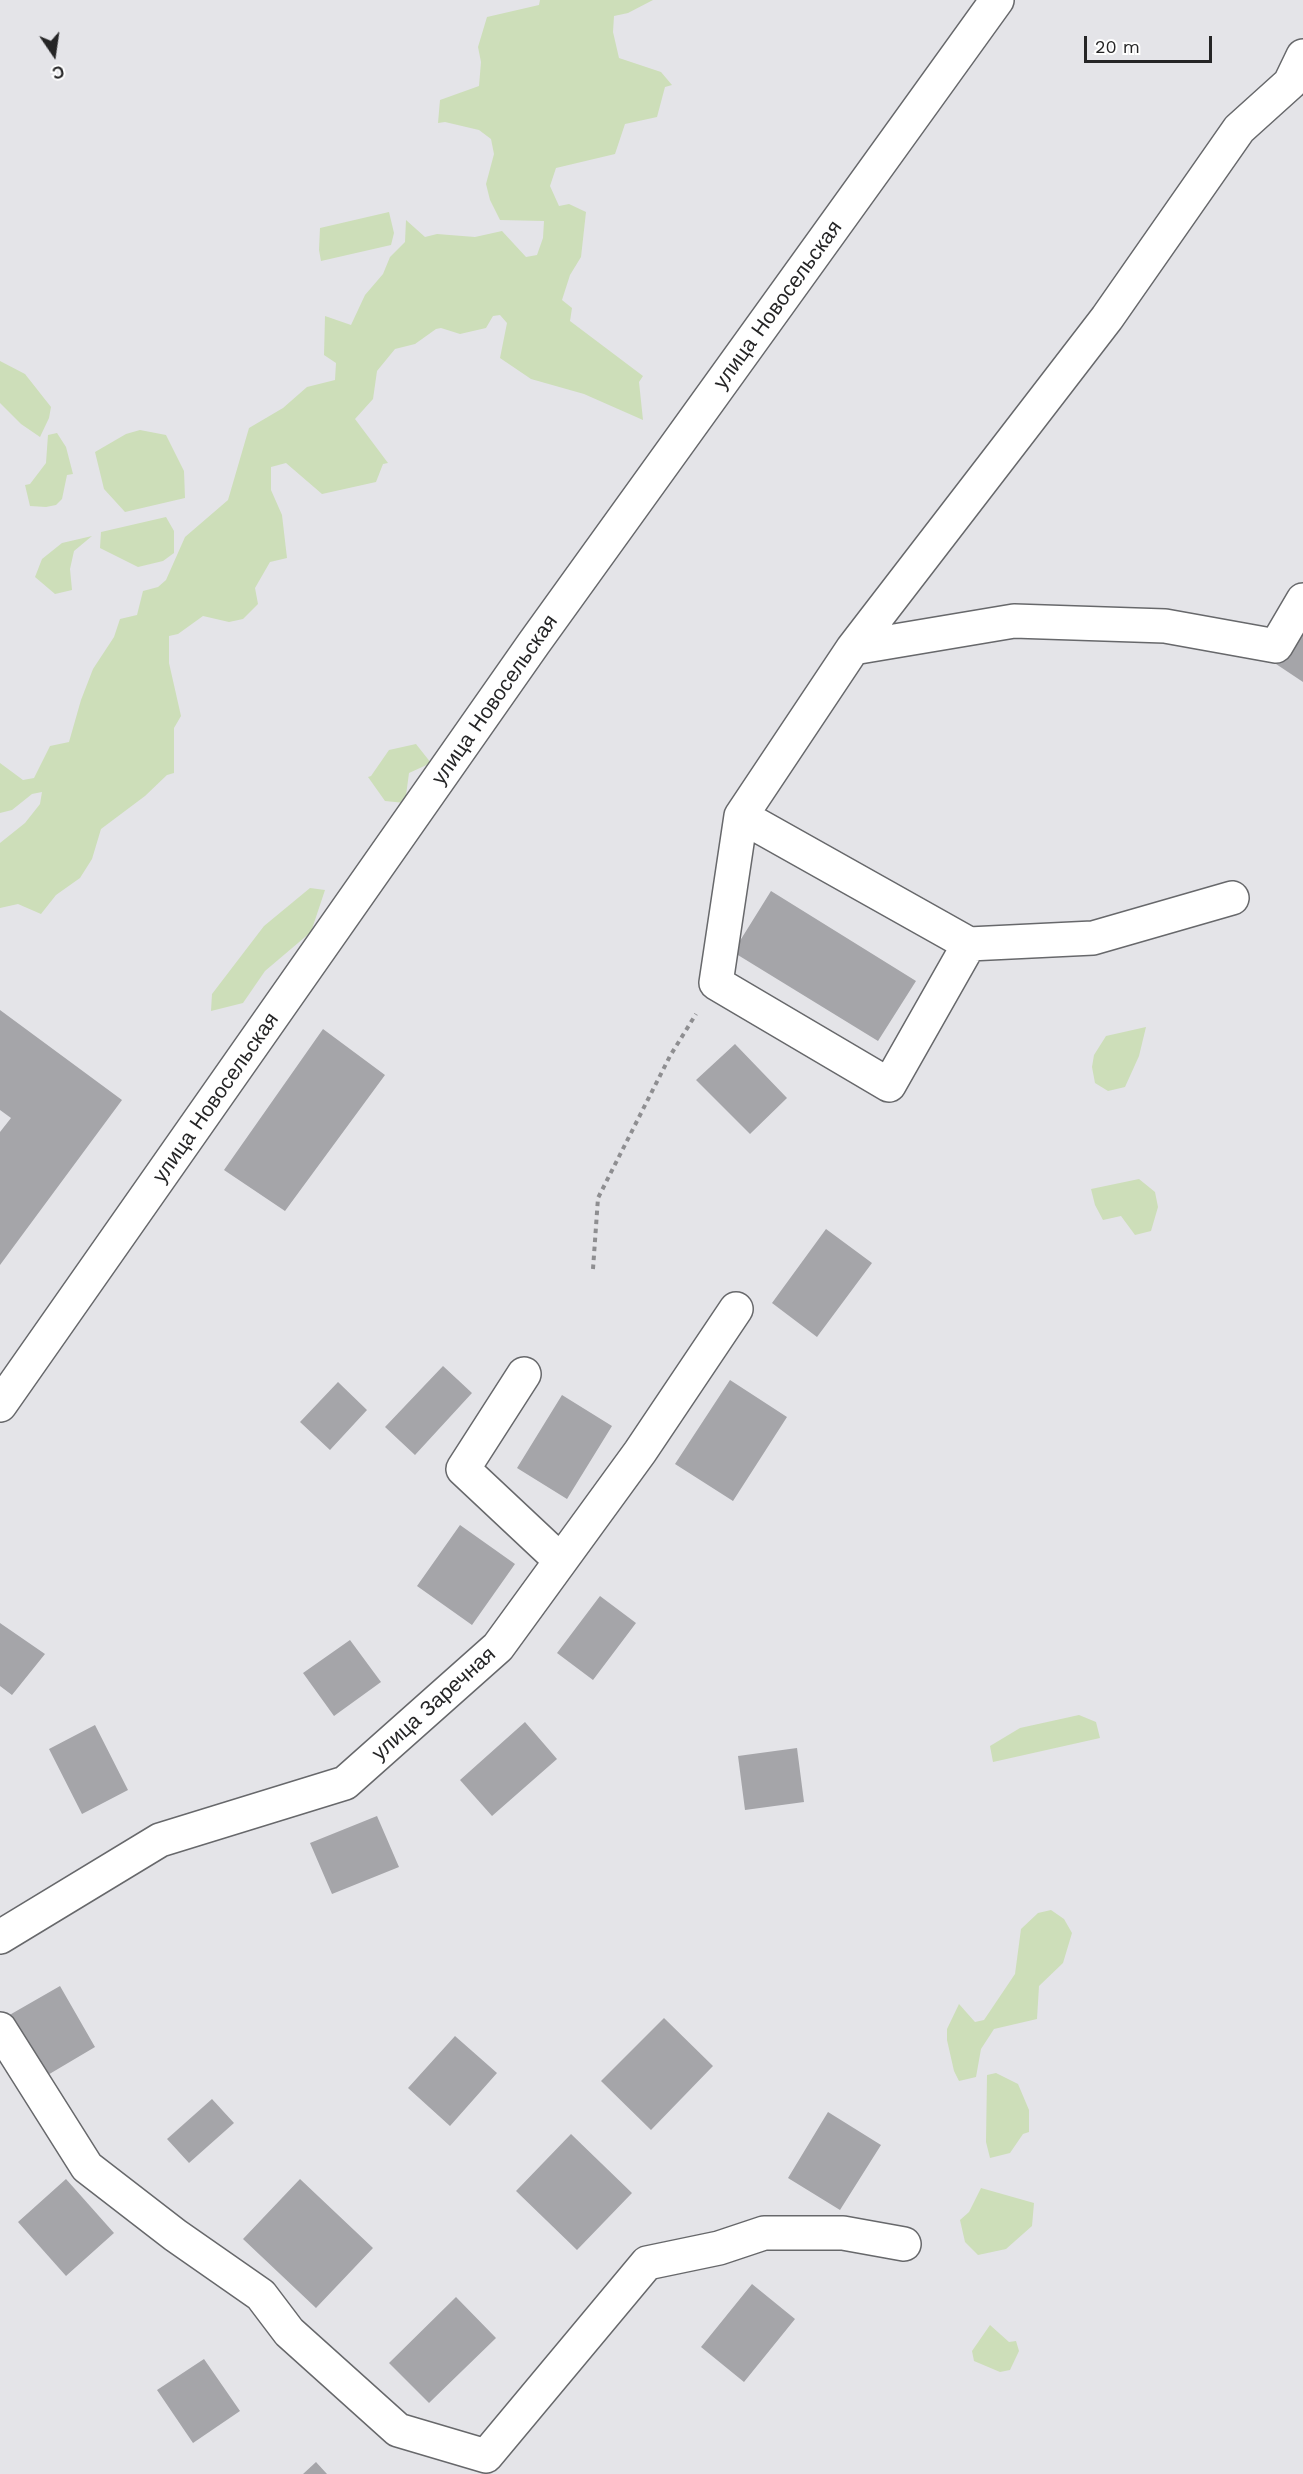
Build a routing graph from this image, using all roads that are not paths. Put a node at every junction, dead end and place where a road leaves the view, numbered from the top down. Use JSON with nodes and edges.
{"nodes":[{"id":1,"x":997,"y":0,"type":"edge"},
{"id":2,"x":1299,"y":78,"type":"edge"},
{"id":3,"x":1303,"y":600,"type":"edge"},
{"id":4,"x":853,"y":648,"type":"junction"},
{"id":5,"x":741,"y":816,"type":"junction"},
{"id":6,"x":1232,"y":898,"type":"dead end"},
{"id":7,"x":969,"y":944,"type":"junction"},
{"id":8,"x":736,"y":1309,"type":"dead end"},
{"id":9,"x":524,"y":1374,"type":"dead end"},
{"id":10,"x":0,"y":1405,"type":"edge"},
{"id":11,"x":561,"y":1560,"type":"junction"},
{"id":12,"x":0,"y":1937,"type":"edge"},
{"id":13,"x":0,"y":2029,"type":"edge"},
{"id":14,"x":904,"y":2244,"type":"dead end"},
{"id":15,"x":495,"y":2465,"type":"edge"}],
"edges":[{"from":1,"to":10,"type":"street","name":"улица Новосельская"},
{"from":2,"to":4,"type":"street"},
{"from":3,"to":4,"type":"street"},
{"from":4,"to":5,"type":"street"},
{"from":5,"to":7,"type":"street"},
{"from":5,"to":7,"type":"street"},
{"from":6,"to":7,"type":"street"},
{"from":8,"to":11,"type":"street","name":"улица Заречная"},
{"from":9,"to":11,"type":"street"},
{"from":11,"to":12,"type":"street","name":"улица Заречная"},
{"from":13,"to":15,"type":"street"},
{"from":14,"to":15,"type":"street"}]}
